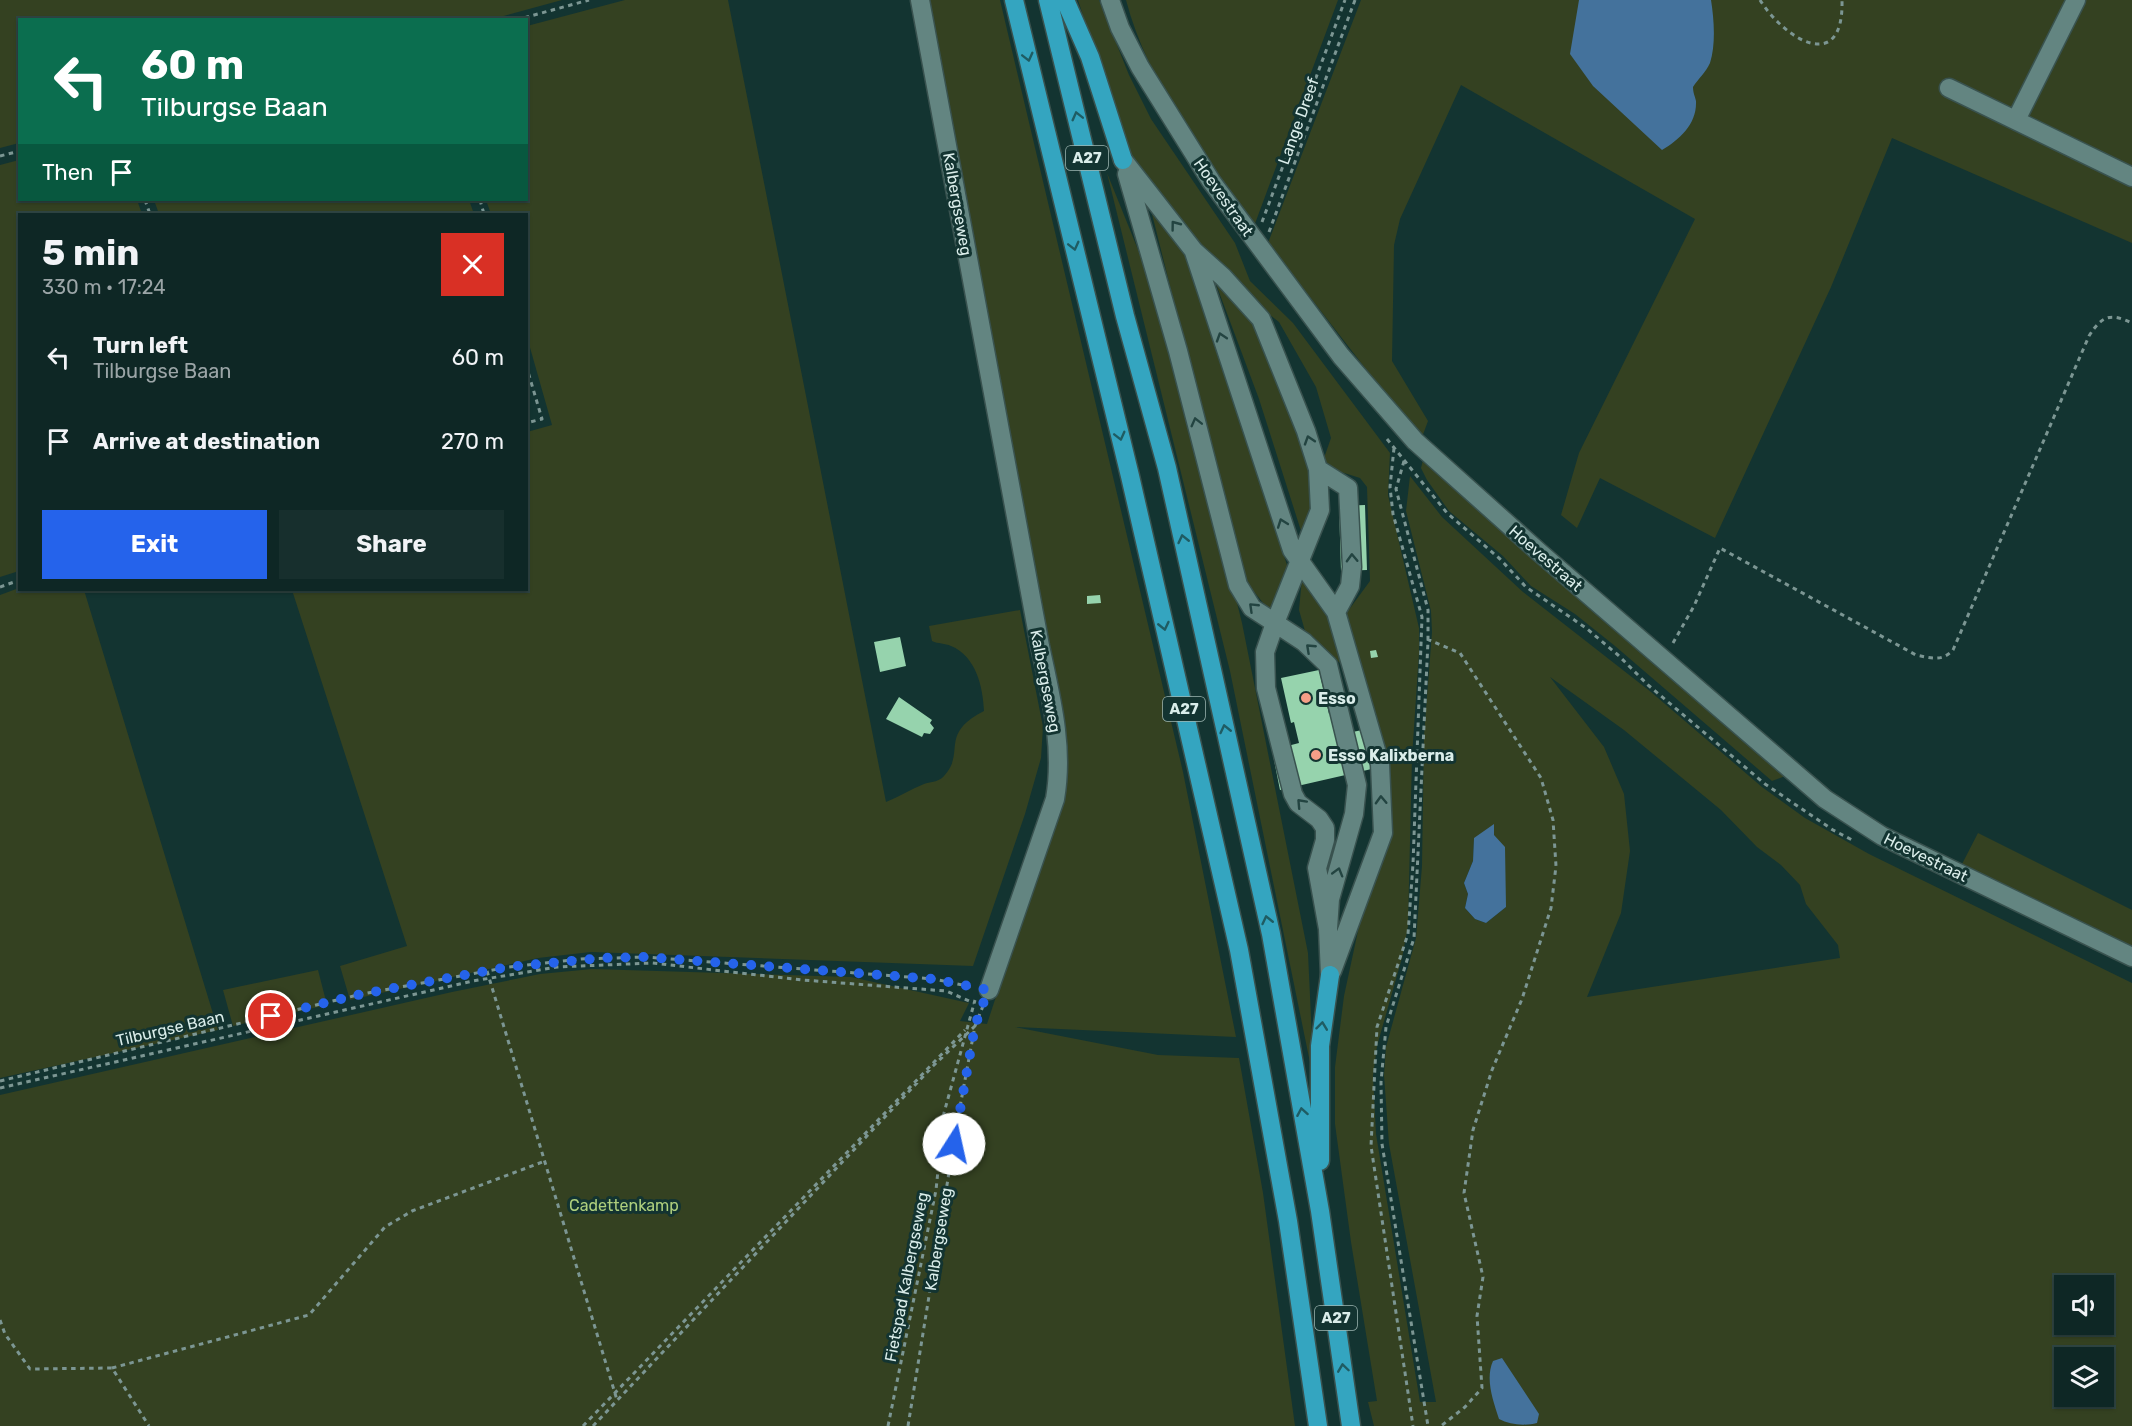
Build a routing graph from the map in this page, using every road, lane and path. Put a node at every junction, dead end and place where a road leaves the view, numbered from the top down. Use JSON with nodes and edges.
{"nodes":[{"id":1,"x":589,"y":0,"type":"edge"},
{"id":2,"x":920,"y":0,"type":"edge"},
{"id":3,"x":1014,"y":0,"type":"edge"},
{"id":4,"x":1048,"y":0,"type":"edge"},
{"id":5,"x":1065,"y":0,"type":"edge"},
{"id":6,"x":1110,"y":0,"type":"edge"},
{"id":7,"x":1345,"y":0,"type":"edge"},
{"id":8,"x":1355,"y":0,"type":"edge"},
{"id":9,"x":1760,"y":0,"type":"edge"},
{"id":10,"x":1842,"y":0,"type":"edge"},
{"id":11,"x":2076,"y":0,"type":"edge"},
{"id":12,"x":523,"y":18,"type":"edge"},
{"id":13,"x":1950,"y":88,"type":"dead end"},
{"id":14,"x":2016,"y":120,"type":"junction"},
{"id":15,"x":18,"y":152,"type":"edge"},
{"id":16,"x":0,"y":156,"type":"edge"},
{"id":17,"x":1123,"y":160,"type":"junction"},
{"id":18,"x":2132,"y":177,"type":"edge"},
{"id":19,"x":1258,"y":244,"type":"junction"},
{"id":20,"x":1194,"y":251,"type":"junction"},
{"id":21,"x":2132,"y":323,"type":"edge"},
{"id":22,"x":528,"y":372,"type":"edge"},
{"id":23,"x":528,"y":422,"type":"edge"},
{"id":24,"x":1415,"y":441,"type":"junction"},
{"id":25,"x":1394,"y":448,"type":"dead end"},
{"id":26,"x":1318,"y":469,"type":"junction"},
{"id":27,"x":1300,"y":563,"type":"junction"},
{"id":28,"x":18,"y":581,"type":"edge"},
{"id":29,"x":0,"y":587,"type":"edge"},
{"id":30,"x":1336,"y":612,"type":"junction"},
{"id":31,"x":1275,"y":623,"type":"junction"},
{"id":32,"x":1427,"y":639,"type":"junction"},
{"id":33,"x":1664,"y":658,"type":"junction"},
{"id":34,"x":1328,"y":929,"type":"junction"},
{"id":35,"x":2132,"y":957,"type":"edge"},
{"id":36,"x":487,"y":971,"type":"junction"},
{"id":37,"x":1330,"y":975,"type":"junction"},
{"id":38,"x":489,"y":979,"type":"junction"},
{"id":39,"x":984,"y":989,"type":"junction"},
{"id":40,"x":974,"y":1003,"type":"junction"},
{"id":41,"x":975,"y":1026,"type":"junction"},
{"id":42,"x":966,"y":1028,"type":"junction"},
{"id":43,"x":964,"y":1037,"type":"junction"},
{"id":44,"x":0,"y":1081,"type":"edge"},
{"id":45,"x":0,"y":1088,"type":"edge"},
{"id":46,"x":545,"y":1161,"type":"junction"},
{"id":47,"x":1320,"y":1210,"type":"junction"},
{"id":48,"x":0,"y":1320,"type":"edge"},
{"id":49,"x":0,"y":1334,"type":"edge"},
{"id":50,"x":5,"y":1334,"type":"junction"},
{"id":51,"x":112,"y":1368,"type":"junction"},
{"id":52,"x":615,"y":1391,"type":"junction"},
{"id":53,"x":618,"y":1400,"type":"junction"},
{"id":54,"x":149,"y":1426,"type":"edge"},
{"id":55,"x":583,"y":1426,"type":"edge"},
{"id":56,"x":593,"y":1426,"type":"edge"},
{"id":57,"x":888,"y":1426,"type":"edge"},
{"id":58,"x":908,"y":1426,"type":"edge"},
{"id":59,"x":1318,"y":1426,"type":"edge"},
{"id":60,"x":1351,"y":1426,"type":"edge"},
{"id":61,"x":1413,"y":1426,"type":"edge"},
{"id":62,"x":1428,"y":1426,"type":"edge"},
{"id":63,"x":1441,"y":1426,"type":"edge"}],
"edges":[{"from":1,"to":12,"type":"path"},
{"from":2,"to":39,"type":"street","name":"Kalbergseweg"},
{"from":3,"to":59,"type":"highway","number":"A27","one_way":true},
{"from":47,"to":4,"type":"highway","number":"A27","one_way":true},
{"from":5,"to":17,"type":"highway","number":"A27"},
{"from":6,"to":19,"type":"street","name":"Hoevestraat"},
{"from":7,"to":19,"type":"path","name":"Lange Dreef"},
{"from":8,"to":19,"type":"path","name":"Lange Dreef"},
{"from":9,"to":10,"type":"path"},
{"from":11,"to":14,"type":"street"},
{"from":13,"to":14,"type":"street"},
{"from":14,"to":18,"type":"street"},
{"from":15,"to":16,"type":"path"},
{"from":20,"to":17,"type":"street","number":"A27","one_way":true},
{"from":31,"to":17,"type":"street","number":"A27","one_way":true},
{"from":19,"to":24,"type":"street","name":"Hoevestraat"},
{"from":26,"to":20,"type":"street","number":"A27","one_way":true},
{"from":27,"to":20,"type":"street","number":"A27","one_way":true},
{"from":21,"to":33,"type":"path"},
{"from":22,"to":23,"type":"path"},
{"from":24,"to":32,"type":"path"},
{"from":24,"to":33,"type":"street","name":"Hoevestraat"},
{"from":25,"to":61,"type":"path"},
{"from":26,"to":27,"type":"street","number":"A27"},
{"from":30,"to":26,"type":"street","one_way":true},
{"from":27,"to":30,"type":"street","number":"A27"},
{"from":27,"to":31,"type":"street","number":"A27"},
{"from":28,"to":29,"type":"path"},
{"from":37,"to":30,"type":"street","number":"A27","one_way":true},
{"from":34,"to":31,"type":"street","number":"A27","one_way":true},
{"from":34,"to":31,"type":"street","number":"A27","one_way":true},
{"from":32,"to":62,"type":"path"},
{"from":32,"to":63,"type":"path"},
{"from":33,"to":35,"type":"street","name":"Hoevestraat"},
{"from":34,"to":37,"type":"street","number":"A27"},
{"from":36,"to":38,"type":"path"},
{"from":36,"to":39,"type":"path","name":"Tilburgse Baan"},
{"from":36,"to":44,"type":"path","name":"Tilburgse Baan"},
{"from":47,"to":37,"type":"highway","number":"A27","one_way":true},
{"from":38,"to":40,"type":"path","name":"Tilburgse Baan"},
{"from":38,"to":45,"type":"path","name":"Tilburgse Baan"},
{"from":38,"to":46,"type":"path"},
{"from":39,"to":40,"type":"path"},
{"from":39,"to":41,"type":"path","name":"Kalbergseweg"},
{"from":40,"to":42,"type":"path"},
{"from":41,"to":43,"type":"path"},
{"from":41,"to":58,"type":"path","name":"Kalbergseweg"},
{"from":42,"to":43,"type":"path","name":"Fietspad Kalbergseweg"},
{"from":42,"to":52,"type":"path"},
{"from":43,"to":53,"type":"path"},
{"from":43,"to":57,"type":"path","name":"Fietspad Kalbergseweg"},
{"from":46,"to":51,"type":"path"},
{"from":46,"to":52,"type":"path"},
{"from":60,"to":47,"type":"highway","number":"A27","one_way":true},
{"from":48,"to":50,"type":"path"},
{"from":49,"to":50,"type":"path"},
{"from":50,"to":51,"type":"path"},
{"from":51,"to":54,"type":"path"},
{"from":52,"to":53,"type":"path"},
{"from":52,"to":55,"type":"path"},
{"from":53,"to":56,"type":"path"}]}
